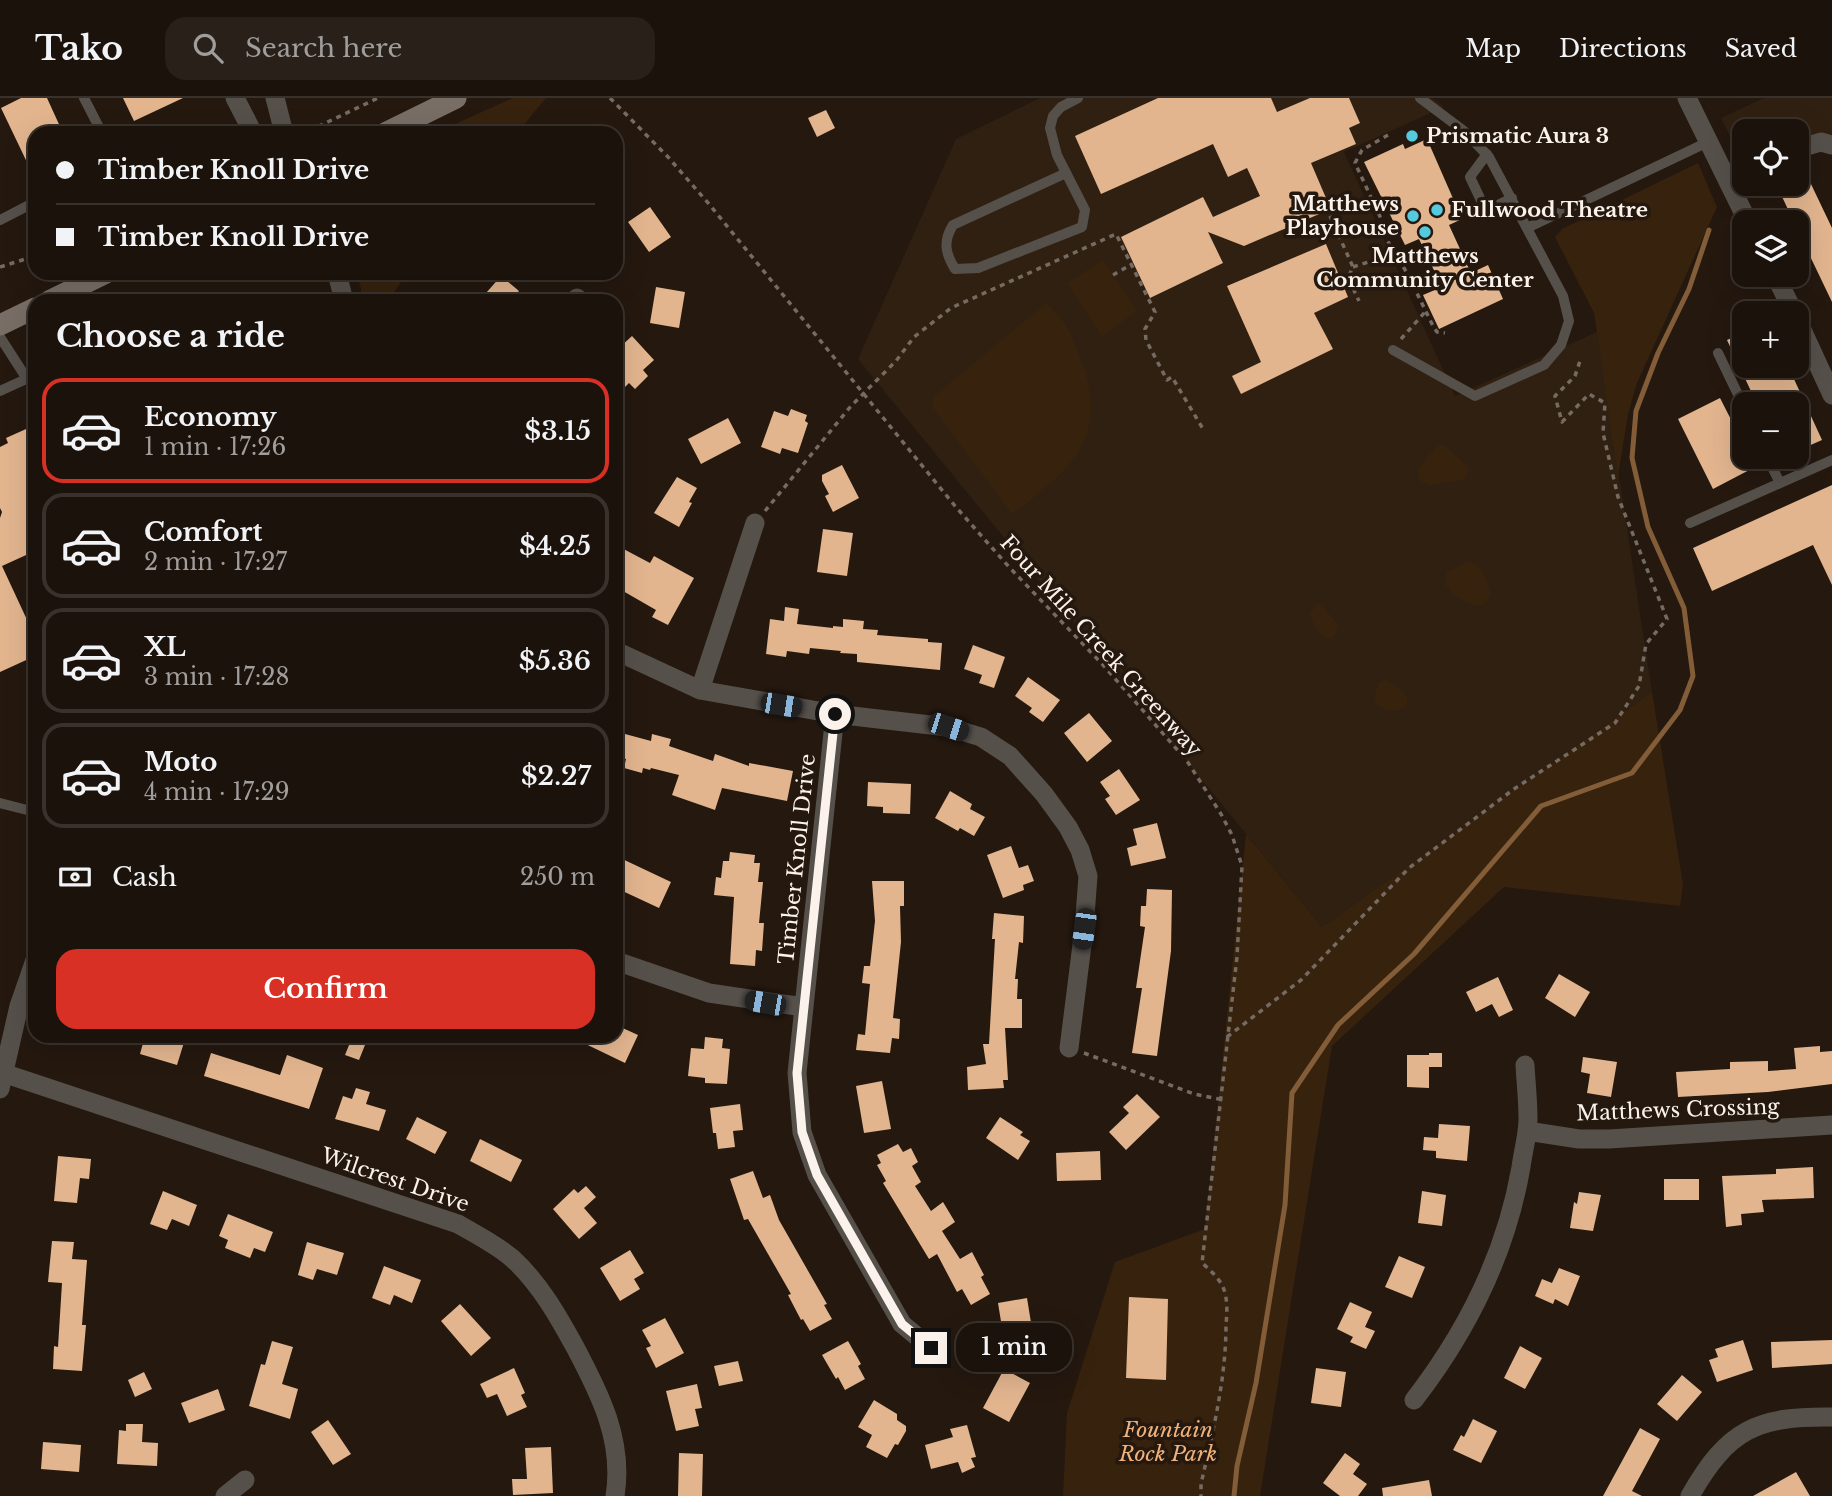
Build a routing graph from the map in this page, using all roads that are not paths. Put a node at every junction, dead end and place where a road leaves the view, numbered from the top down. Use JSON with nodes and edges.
{"nodes":[{"id":1,"x":84,"y":98,"type":"edge"},
{"id":2,"x":235,"y":98,"type":"edge"},
{"id":3,"x":275,"y":98,"type":"edge"},
{"id":4,"x":456,"y":98,"type":"edge"},
{"id":5,"x":1078,"y":98,"type":"edge"},
{"id":6,"x":1420,"y":98,"type":"edge"},
{"id":7,"x":1687,"y":98,"type":"edge"},
{"id":8,"x":98,"y":126,"type":"edge"},
{"id":9,"x":249,"y":126,"type":"edge"},
{"id":10,"x":282,"y":126,"type":"edge"},
{"id":11,"x":399,"y":126,"type":"edge"},
{"id":12,"x":1708,"y":142,"type":"junction"},
{"id":13,"x":1809,"y":146,"type":"edge"},
{"id":14,"x":1832,"y":146,"type":"edge"},
{"id":15,"x":1487,"y":154,"type":"junction"},
{"id":16,"x":1066,"y":173,"type":"junction"},
{"id":17,"x":1732,"y":173,"type":"edge"},
{"id":18,"x":1512,"y":198,"type":"junction"},
{"id":19,"x":28,"y":205,"type":"edge"},
{"id":20,"x":0,"y":219,"type":"edge"},
{"id":21,"x":1527,"y":228,"type":"junction"},
{"id":22,"x":92,"y":280,"type":"edge"},
{"id":23,"x":63,"y":294,"type":"edge"},
{"id":24,"x":28,"y":311,"type":"edge"},
{"id":25,"x":0,"y":325,"type":"edge"},
{"id":26,"x":0,"y":337,"type":"edge"},
{"id":27,"x":1809,"y":345,"type":"edge"},
{"id":28,"x":1393,"y":350,"type":"dead end"},
{"id":29,"x":1718,"y":353,"type":"dead end"},
{"id":30,"x":28,"y":373,"type":"edge"},
{"id":31,"x":28,"y":378,"type":"edge"},
{"id":32,"x":0,"y":391,"type":"edge"},
{"id":33,"x":1737,"y":392,"type":"edge"},
{"id":34,"x":1832,"y":394,"type":"edge"},
{"id":35,"x":1832,"y":460,"type":"edge"},
{"id":36,"x":1773,"y":469,"type":"edge"},
{"id":37,"x":1780,"y":483,"type":"junction"},
{"id":38,"x":755,"y":523,"type":"road end"},
{"id":39,"x":1690,"y":523,"type":"dead end"},
{"id":40,"x":623,"y":654,"type":"edge"},
{"id":41,"x":700,"y":690,"type":"junction"},
{"id":42,"x":835,"y":714,"type":"junction"},
{"id":43,"x":0,"y":803,"type":"edge"},
{"id":44,"x":28,"y":810,"type":"edge"},
{"id":45,"x":623,"y":963,"type":"edge"},
{"id":46,"x":28,"y":980,"type":"edge"},
{"id":47,"x":804,"y":1007,"type":"junction"},
{"id":48,"x":1069,"y":1048,"type":"road end"},
{"id":49,"x":1525,"y":1065,"type":"dead end"},
{"id":50,"x":2,"y":1081,"type":"edge"},
{"id":51,"x":1832,"y":1125,"type":"edge"},
{"id":52,"x":1527,"y":1131,"type":"junction"},
{"id":53,"x":931,"y":1348,"type":"dead end"},
{"id":54,"x":1415,"y":1400,"type":"dead end"},
{"id":55,"x":1832,"y":1417,"type":"edge"},
{"id":56,"x":245,"y":1480,"type":"dead end"},
{"id":57,"x":225,"y":1496,"type":"edge"},
{"id":58,"x":615,"y":1496,"type":"edge"},
{"id":59,"x":1690,"y":1496,"type":"edge"}],
"edges":[{"from":1,"to":8,"type":"lane"},
{"from":2,"to":9,"type":"street"},
{"from":3,"to":10,"type":"street"},
{"from":4,"to":11,"type":"main road"},
{"from":5,"to":16,"type":"lane"},
{"from":6,"to":15,"type":"lane"},
{"from":7,"to":12,"type":"street"},
{"from":12,"to":17,"type":"street"},
{"from":12,"to":21,"type":"lane"},
{"from":13,"to":14,"type":"street"},
{"from":15,"to":18,"type":"lane"},
{"from":15,"to":18,"type":"lane"},
{"from":16,"to":16,"type":"lane"},
{"from":18,"to":21,"type":"lane"},
{"from":19,"to":20,"type":"lane"},
{"from":21,"to":28,"type":"lane"},
{"from":22,"to":23,"type":"main road"},
{"from":24,"to":25,"type":"main road"},
{"from":26,"to":30,"type":"lane"},
{"from":27,"to":34,"type":"street"},
{"from":29,"to":33,"type":"lane"},
{"from":31,"to":32,"type":"lane"},
{"from":35,"to":37,"type":"lane"},
{"from":36,"to":37,"type":"lane"},
{"from":37,"to":39,"type":"lane"},
{"from":38,"to":41,"type":"street"},
{"from":40,"to":41,"type":"street"},
{"from":41,"to":42,"type":"street"},
{"from":42,"to":47,"type":"street","name":"Timber Knoll Drive"},
{"from":42,"to":48,"type":"street"},
{"from":43,"to":44,"type":"lane"},
{"from":45,"to":47,"type":"street"},
{"from":46,"to":50,"type":"street"},
{"from":47,"to":53,"type":"street","name":"Timber Knoll Drive"},
{"from":49,"to":52,"type":"street"},
{"from":50,"to":58,"type":"street","name":"Wilcrest Drive"},
{"from":51,"to":52,"type":"street","name":"Matthews Crossing"},
{"from":52,"to":54,"type":"street"},
{"from":55,"to":59,"type":"street"},
{"from":56,"to":57,"type":"street"}]}
